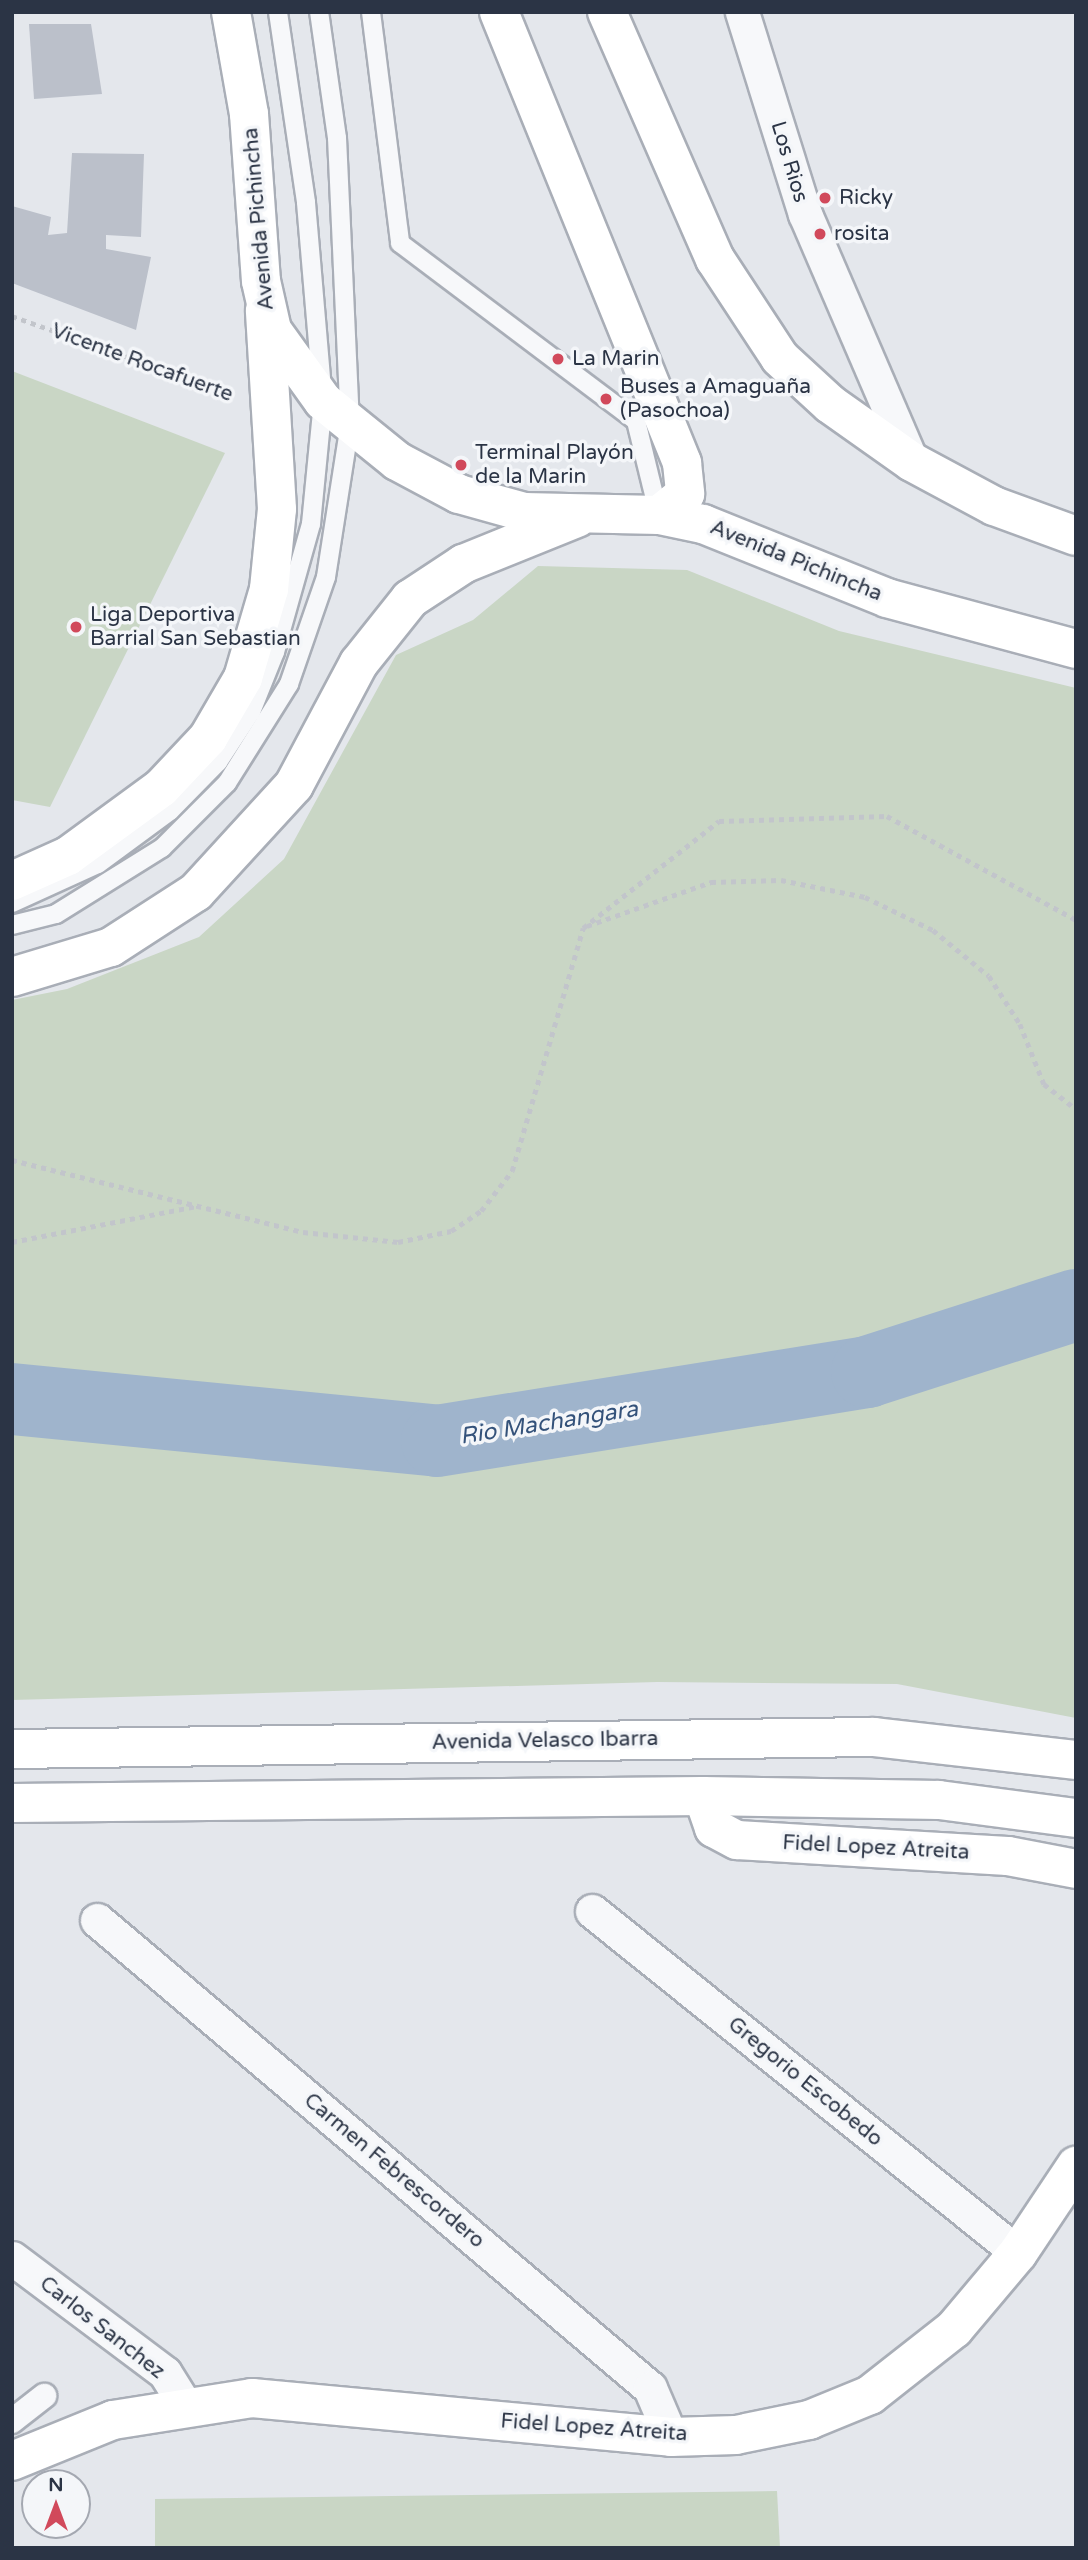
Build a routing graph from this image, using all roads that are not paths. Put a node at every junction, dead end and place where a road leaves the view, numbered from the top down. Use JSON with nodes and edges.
{"nodes":[{"id":1,"x":230,"y":12,"type":"edge"},
{"id":2,"x":278,"y":12,"type":"edge"},
{"id":3,"x":319,"y":12,"type":"edge"},
{"id":4,"x":371,"y":12,"type":"edge"},
{"id":5,"x":499,"y":12,"type":"edge"},
{"id":6,"x":607,"y":12,"type":"edge"},
{"id":7,"x":742,"y":12,"type":"edge"},
{"id":8,"x":265,"y":310,"type":"junction"},
{"id":9,"x":336,"y":412,"type":"junction"},
{"id":10,"x":912,"y":462,"type":"junction"},
{"id":11,"x":659,"y":515,"type":"junction"},
{"id":12,"x":577,"y":518,"type":"junction"},
{"id":13,"x":1076,"y":536,"type":"edge"},
{"id":14,"x":1076,"y":649,"type":"edge"},
{"id":15,"x":12,"y":880,"type":"edge"},
{"id":16,"x":12,"y":903,"type":"edge"},
{"id":17,"x":12,"y":925,"type":"edge"},
{"id":18,"x":12,"y":977,"type":"edge"},
{"id":19,"x":12,"y":1749,"type":"edge"},
{"id":20,"x":1076,"y":1760,"type":"edge"},
{"id":21,"x":703,"y":1796,"type":"junction"},
{"id":22,"x":12,"y":1803,"type":"edge"},
{"id":23,"x":1076,"y":1818,"type":"edge"},
{"id":24,"x":1076,"y":1869,"type":"edge"},
{"id":25,"x":592,"y":1911,"type":"dead end"},
{"id":26,"x":97,"y":1920,"type":"dead end"},
{"id":27,"x":1076,"y":2166,"type":"edge"},
{"id":28,"x":1018,"y":2253,"type":"junction"},
{"id":29,"x":12,"y":2258,"type":"edge"},
{"id":30,"x":44,"y":2396,"type":"dead end"},
{"id":31,"x":184,"y":2404,"type":"junction"},
{"id":32,"x":12,"y":2421,"type":"edge"},
{"id":33,"x":671,"y":2438,"type":"junction"},
{"id":34,"x":12,"y":2461,"type":"edge"}],
"edges":[{"from":1,"to":8,"type":"main road","name":"Avenida Pichincha"},
{"from":2,"to":9,"type":"lane"},
{"from":3,"to":9,"type":"lane"},
{"from":4,"to":11,"type":"lane"},
{"from":5,"to":11,"type":"main road"},
{"from":6,"to":10,"type":"main road"},
{"from":7,"to":10,"type":"street","name":"Los Rios"},
{"from":8,"to":9,"type":"main road","name":"Avenida Pichincha"},
{"from":8,"to":15,"type":"main road"},
{"from":9,"to":12,"type":"main road","name":"Avenida Pichincha"},
{"from":9,"to":16,"type":"lane"},
{"from":9,"to":17,"type":"lane"},
{"from":10,"to":13,"type":"main road"},
{"from":11,"to":12,"type":"main road","name":"Avenida Pichincha"},
{"from":11,"to":14,"type":"main road","name":"Avenida Pichincha"},
{"from":12,"to":18,"type":"main road"},
{"from":19,"to":20,"type":"main road","name":"Avenida Velasco Ibarra"},
{"from":21,"to":22,"type":"main road"},
{"from":21,"to":23,"type":"main road"},
{"from":21,"to":24,"type":"main road","name":"Fidel Lopez Atreita"},
{"from":25,"to":28,"type":"street","name":"Gregorio Escobedo"},
{"from":26,"to":33,"type":"street","name":"Carmen Febrescordero"},
{"from":27,"to":28,"type":"main road","name":"Fidel Lopez Atreita"},
{"from":28,"to":33,"type":"main road","name":"Fidel Lopez Atreita"},
{"from":29,"to":31,"type":"street","name":"Carlos Sanchez"},
{"from":30,"to":32,"type":"street"},
{"from":31,"to":33,"type":"main road","name":"Fidel Lopez Atreita"},
{"from":31,"to":34,"type":"main road","name":"Fidel Lopez Atreita"}]}
